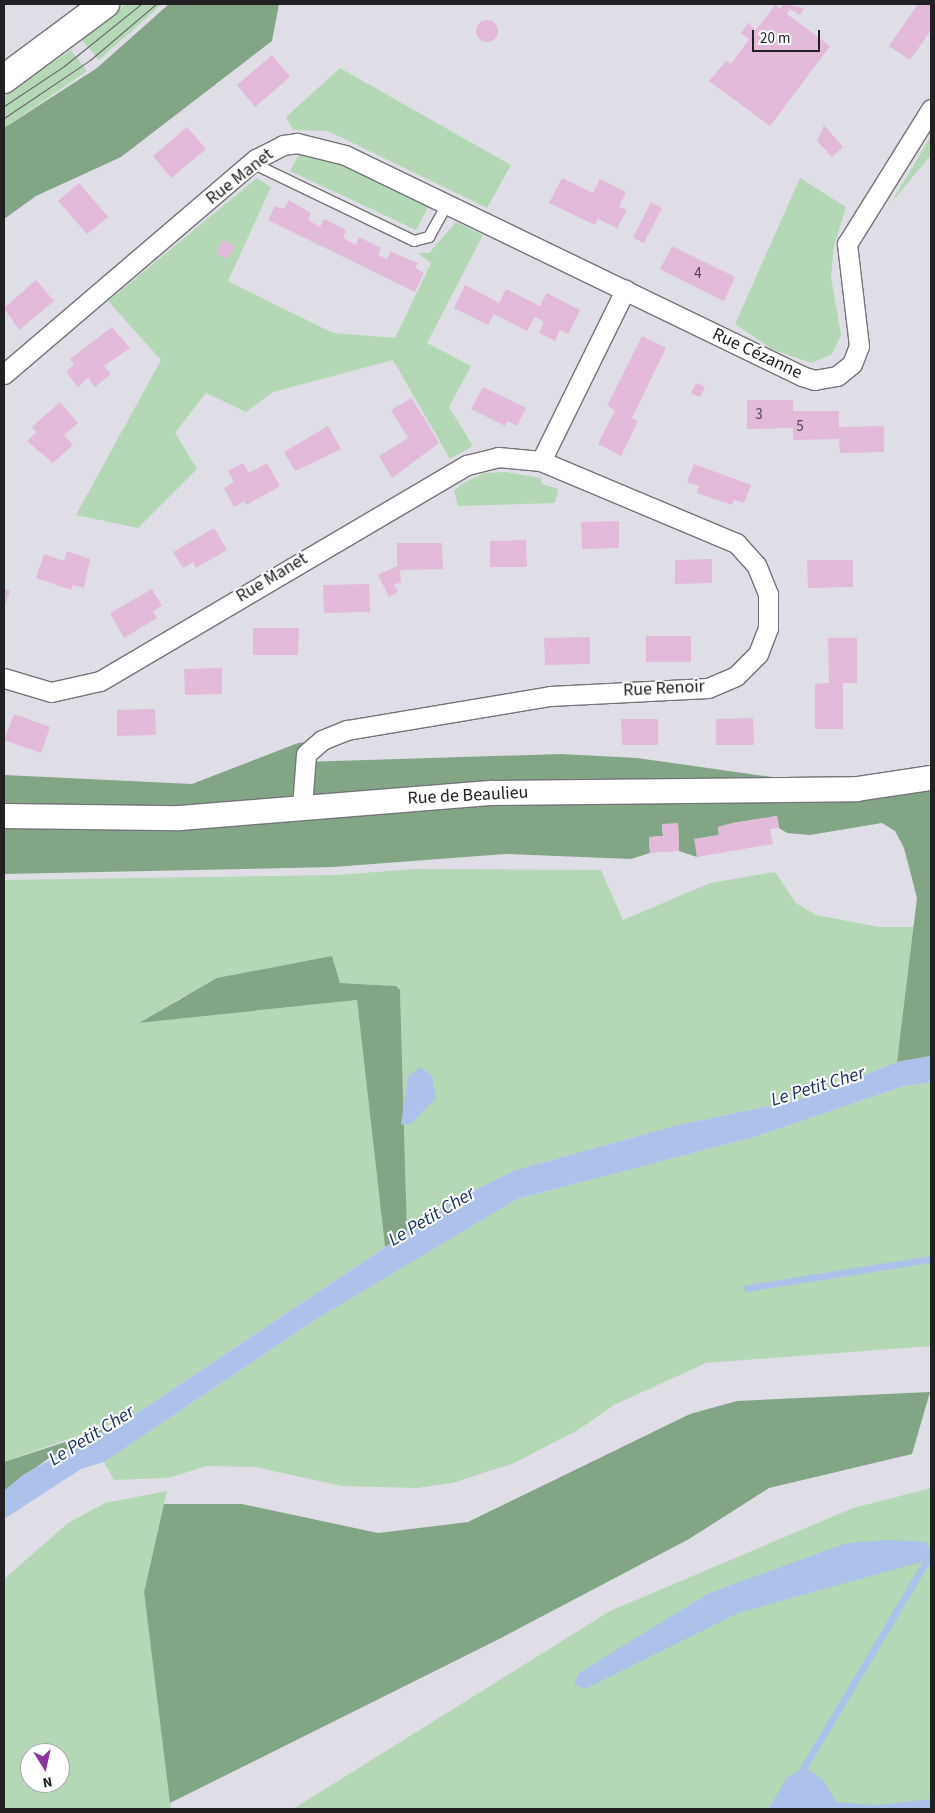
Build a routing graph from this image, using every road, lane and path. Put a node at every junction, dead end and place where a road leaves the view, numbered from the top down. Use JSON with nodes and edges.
{"nodes":[{"id":1,"x":105,"y":4,"type":"edge"},
{"id":2,"x":4,"y":80,"type":"edge"},
{"id":3,"x":931,"y":109,"type":"edge"},
{"id":4,"x":252,"y":163,"type":"junction"},
{"id":5,"x":447,"y":204,"type":"junction"},
{"id":6,"x":624,"y":290,"type":"junction"},
{"id":7,"x":4,"y":374,"type":"edge"},
{"id":8,"x":541,"y":460,"type":"junction"},
{"id":9,"x":4,"y":678,"type":"edge"},
{"id":10,"x":931,"y":778,"type":"edge"},
{"id":11,"x":302,"y":807,"type":"junction"},
{"id":12,"x":4,"y":816,"type":"edge"}],
"edges":[{"from":1,"to":2,"type":"main road"},
{"from":3,"to":6,"type":"street","name":"Rue Cézanne"},
{"from":4,"to":5,"type":"street","name":"Rue Manet"},
{"from":4,"to":5,"type":"lane"},
{"from":4,"to":7,"type":"street","name":"Rue Manet"},
{"from":5,"to":6,"type":"street","name":"Rue Manet"},
{"from":6,"to":8,"type":"street"},
{"from":8,"to":9,"type":"street","name":"Rue Manet"},
{"from":8,"to":11,"type":"street","name":"Rue Renoir"},
{"from":10,"to":11,"type":"street","name":"Rue de Beaulieu"},
{"from":11,"to":12,"type":"street","name":"Rue de Beaulieu"}]}
